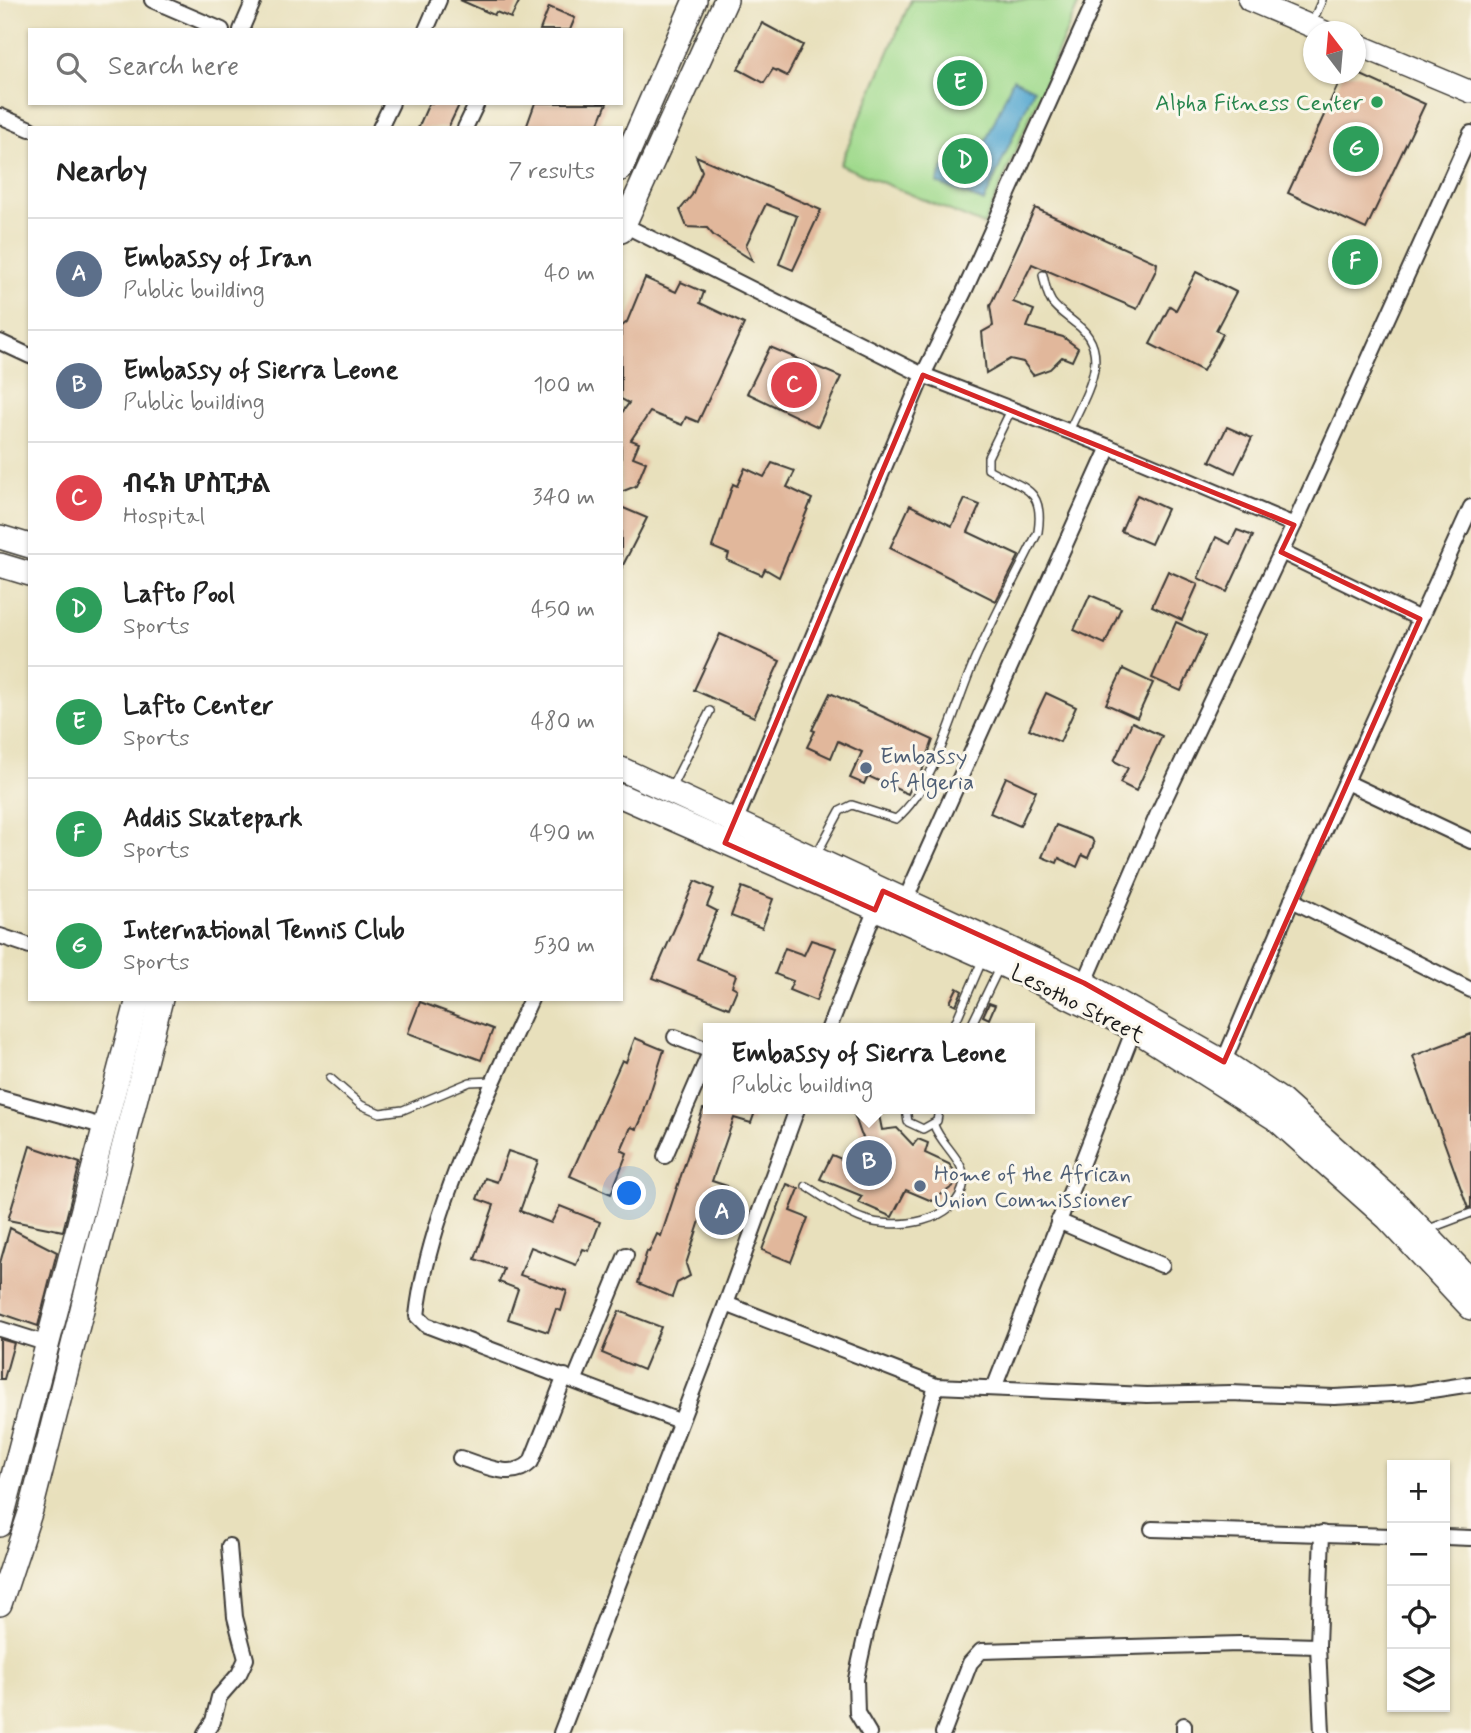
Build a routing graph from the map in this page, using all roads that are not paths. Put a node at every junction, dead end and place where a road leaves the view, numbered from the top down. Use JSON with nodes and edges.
{"nodes":[{"id":1,"x":152,"y":0,"type":"edge"},
{"id":2,"x":254,"y":0,"type":"edge"},
{"id":3,"x":439,"y":0,"type":"edge"},
{"id":4,"x":695,"y":0,"type":"edge"},
{"id":5,"x":726,"y":0,"type":"edge"},
{"id":6,"x":1095,"y":0,"type":"edge"},
{"id":7,"x":1249,"y":0,"type":"edge"},
{"id":8,"x":1322,"y":0,"type":"edge"},
{"id":9,"x":1319,"y":21,"type":"edge"},
{"id":10,"x":1303,"y":23,"type":"edge"},
{"id":11,"x":217,"y":28,"type":"edge"},
{"id":12,"x":242,"y":28,"type":"edge"},
{"id":13,"x":427,"y":28,"type":"edge"},
{"id":14,"x":1366,"y":48,"type":"edge"},
{"id":15,"x":1471,"y":92,"type":"edge"},
{"id":16,"x":385,"y":105,"type":"edge"},
{"id":17,"x":476,"y":105,"type":"edge"},
{"id":18,"x":1,"y":118,"type":"edge"},
{"id":19,"x":380,"y":126,"type":"edge"},
{"id":20,"x":467,"y":126,"type":"edge"},
{"id":21,"x":28,"y":128,"type":"edge"},
{"id":22,"x":1471,"y":133,"type":"edge"},
{"id":23,"x":623,"y":164,"type":"edge"},
{"id":24,"x":623,"y":228,"type":"edge"},
{"id":25,"x":1043,"y":275,"type":"dead end"},
{"id":26,"x":0,"y":342,"type":"edge"},
{"id":27,"x":28,"y":355,"type":"edge"},
{"id":28,"x":923,"y":374,"type":"junction"},
{"id":29,"x":1012,"y":409,"type":"junction"},
{"id":30,"x":1069,"y":431,"type":"junction"},
{"id":31,"x":1109,"y":447,"type":"junction"},
{"id":32,"x":1471,"y":507,"type":"edge"},
{"id":33,"x":1294,"y":525,"type":"junction"},
{"id":34,"x":0,"y":537,"type":"edge"},
{"id":35,"x":28,"y":545,"type":"edge"},
{"id":36,"x":1281,"y":552,"type":"junction"},
{"id":37,"x":0,"y":565,"type":"edge"},
{"id":38,"x":28,"y":573,"type":"edge"},
{"id":39,"x":1420,"y":619,"type":"junction"},
{"id":40,"x":710,"y":710,"type":"dead end"},
{"id":41,"x":628,"y":772,"type":"edge"},
{"id":42,"x":1346,"y":782,"type":"junction"},
{"id":43,"x":623,"y":794,"type":"edge"},
{"id":44,"x":623,"y":799,"type":"edge"},
{"id":45,"x":664,"y":802,"type":"junction"},
{"id":46,"x":730,"y":833,"type":"junction"},
{"id":47,"x":1471,"y":841,"type":"edge"},
{"id":48,"x":808,"y":869,"type":"junction"},
{"id":49,"x":1292,"y":900,"type":"junction"},
{"id":50,"x":879,"y":901,"type":"junction"},
{"id":51,"x":901,"y":911,"type":"junction"},
{"id":52,"x":0,"y":936,"type":"edge"},
{"id":53,"x":28,"y":945,"type":"edge"},
{"id":54,"x":996,"y":953,"type":"junction"},
{"id":55,"x":1471,"y":990,"type":"edge"},
{"id":56,"x":1081,"y":992,"type":"junction"},
{"id":57,"x":138,"y":1001,"type":"edge"},
{"id":58,"x":160,"y":1001,"type":"edge"},
{"id":59,"x":530,"y":1001,"type":"edge"},
{"id":60,"x":1138,"y":1021,"type":"junction"},
{"id":61,"x":830,"y":1023,"type":"edge"},
{"id":62,"x":956,"y":1023,"type":"edge"},
{"id":63,"x":972,"y":1023,"type":"edge"},
{"id":64,"x":675,"y":1037,"type":"dead end"},
{"id":65,"x":703,"y":1048,"type":"edge"},
{"id":66,"x":703,"y":1069,"type":"edge"},
{"id":67,"x":1219,"y":1071,"type":"junction"},
{"id":68,"x":330,"y":1078,"type":"dead end"},
{"id":69,"x":494,"y":1081,"type":"junction"},
{"id":70,"x":0,"y":1098,"type":"edge"},
{"id":71,"x":795,"y":1114,"type":"edge"},
{"id":72,"x":906,"y":1114,"type":"edge"},
{"id":73,"x":937,"y":1114,"type":"edge"},
{"id":74,"x":934,"y":1125,"type":"junction"},
{"id":75,"x":106,"y":1127,"type":"junction"},
{"id":76,"x":665,"y":1156,"type":"dead end"},
{"id":77,"x":806,"y":1186,"type":"dead end"},
{"id":78,"x":1471,"y":1213,"type":"edge"},
{"id":79,"x":1058,"y":1221,"type":"junction"},
{"id":80,"x":1415,"y":1236,"type":"junction"},
{"id":81,"x":626,"y":1255,"type":"dead end"},
{"id":82,"x":1162,"y":1265,"type":"dead end"},
{"id":83,"x":1471,"y":1281,"type":"edge"},
{"id":84,"x":726,"y":1304,"type":"junction"},
{"id":85,"x":1471,"y":1308,"type":"edge"},
{"id":86,"x":0,"y":1329,"type":"edge"},
{"id":87,"x":48,"y":1344,"type":"junction"},
{"id":88,"x":570,"y":1377,"type":"junction"},
{"id":89,"x":1471,"y":1384,"type":"edge"},
{"id":90,"x":936,"y":1386,"type":"junction"},
{"id":91,"x":994,"y":1388,"type":"junction"},
{"id":92,"x":679,"y":1421,"type":"junction"},
{"id":93,"x":460,"y":1458,"type":"dead end"},
{"id":94,"x":2,"y":1510,"type":"edge"},
{"id":95,"x":31,"y":1510,"type":"junction"},
{"id":96,"x":1152,"y":1529,"type":"dead end"},
{"id":97,"x":1322,"y":1533,"type":"junction"},
{"id":98,"x":1387,"y":1536,"type":"edge"},
{"id":99,"x":1450,"y":1537,"type":"edge"},
{"id":100,"x":1471,"y":1538,"type":"edge"},
{"id":101,"x":229,"y":1546,"type":"dead end"},
{"id":102,"x":0,"y":1604,"type":"edge"},
{"id":103,"x":1318,"y":1646,"type":"junction"},
{"id":104,"x":205,"y":1733,"type":"edge"},
{"id":105,"x":561,"y":1733,"type":"edge"},
{"id":106,"x":869,"y":1733,"type":"edge"},
{"id":107,"x":943,"y":1733,"type":"edge"},
{"id":108,"x":1322,"y":1733,"type":"edge"}],
"edges":[{"from":1,"to":11,"type":"street"},
{"from":2,"to":12,"type":"street"},
{"from":3,"to":13,"type":"street"},
{"from":4,"to":23,"type":"main road"},
{"from":5,"to":24,"type":"main road"},
{"from":6,"to":28,"type":"street"},
{"from":7,"to":10,"type":"street"},
{"from":8,"to":9,"type":"lane"},
{"from":14,"to":15,"type":"street"},
{"from":16,"to":19,"type":"street"},
{"from":17,"to":20,"type":"street"},
{"from":18,"to":21,"type":"street"},
{"from":22,"to":33,"type":"street"},
{"from":24,"to":28,"type":"street"},
{"from":25,"to":30,"type":"lane"},
{"from":26,"to":27,"type":"street"},
{"from":28,"to":29,"type":"street"},
{"from":28,"to":46,"type":"street"},
{"from":29,"to":30,"type":"street"},
{"from":29,"to":48,"type":"lane"},
{"from":30,"to":31,"type":"street"},
{"from":31,"to":33,"type":"street"},
{"from":31,"to":51,"type":"street"},
{"from":32,"to":39,"type":"street"},
{"from":33,"to":36,"type":"street"},
{"from":34,"to":35,"type":"main road"},
{"from":36,"to":39,"type":"street"},
{"from":36,"to":56,"type":"street"},
{"from":37,"to":38,"type":"main road"},
{"from":39,"to":42,"type":"street"},
{"from":40,"to":45,"type":"lane"},
{"from":41,"to":43,"type":"street"},
{"from":41,"to":45,"type":"main road","name":"Lesotho Street"},
{"from":42,"to":47,"type":"street"},
{"from":42,"to":49,"type":"street"},
{"from":44,"to":45,"type":"main road","name":"Lesotho Street"},
{"from":45,"to":46,"type":"main road","name":"Lesotho Street"},
{"from":46,"to":48,"type":"main road","name":"Lesotho Street"},
{"from":48,"to":50,"type":"main road","name":"Lesotho Street"},
{"from":49,"to":55,"type":"street"},
{"from":49,"to":67,"type":"street"},
{"from":50,"to":51,"type":"main road","name":"Lesotho Street"},
{"from":50,"to":61,"type":"street"},
{"from":51,"to":54,"type":"main road","name":"Lesotho Street"},
{"from":52,"to":53,"type":"street"},
{"from":54,"to":56,"type":"main road","name":"Lesotho Street"},
{"from":54,"to":62,"type":"lane"},
{"from":54,"to":63,"type":"lane"},
{"from":56,"to":60,"type":"main road","name":"Lesotho Street"},
{"from":57,"to":75,"type":"main road"},
{"from":58,"to":95,"type":"main road"},
{"from":59,"to":69,"type":"street"},
{"from":60,"to":67,"type":"main road","name":"Lesotho Street"},
{"from":60,"to":79,"type":"street"},
{"from":64,"to":65,"type":"street"},
{"from":66,"to":76,"type":"street"},
{"from":67,"to":80,"type":"main road","name":"Lesotho Street"},
{"from":68,"to":69,"type":"lane"},
{"from":69,"to":88,"type":"street"},
{"from":70,"to":75,"type":"street"},
{"from":71,"to":84,"type":"street"},
{"from":72,"to":74,"type":"lane"},
{"from":73,"to":74,"type":"lane"},
{"from":74,"to":77,"type":"lane"},
{"from":75,"to":87,"type":"main road"},
{"from":78,"to":80,"type":"lane"},
{"from":79,"to":82,"type":"street"},
{"from":79,"to":91,"type":"street"},
{"from":80,"to":83,"type":"main road","name":"Lesotho Street"},
{"from":80,"to":85,"type":"main road","name":"Lesotho Street"},
{"from":81,"to":88,"type":"street"},
{"from":84,"to":90,"type":"street"},
{"from":84,"to":92,"type":"street"},
{"from":86,"to":87,"type":"street"},
{"from":87,"to":94,"type":"main road"},
{"from":88,"to":92,"type":"street"},
{"from":88,"to":93,"type":"street"},
{"from":89,"to":91,"type":"street"},
{"from":90,"to":91,"type":"street"},
{"from":90,"to":106,"type":"street"},
{"from":92,"to":105,"type":"street"},
{"from":94,"to":95,"type":"street"},
{"from":95,"to":102,"type":"main road"},
{"from":96,"to":97,"type":"street"},
{"from":97,"to":98,"type":"street"},
{"from":97,"to":103,"type":"street"},
{"from":99,"to":100,"type":"street"},
{"from":101,"to":104,"type":"street"},
{"from":103,"to":107,"type":"street"},
{"from":103,"to":108,"type":"street"}]}
